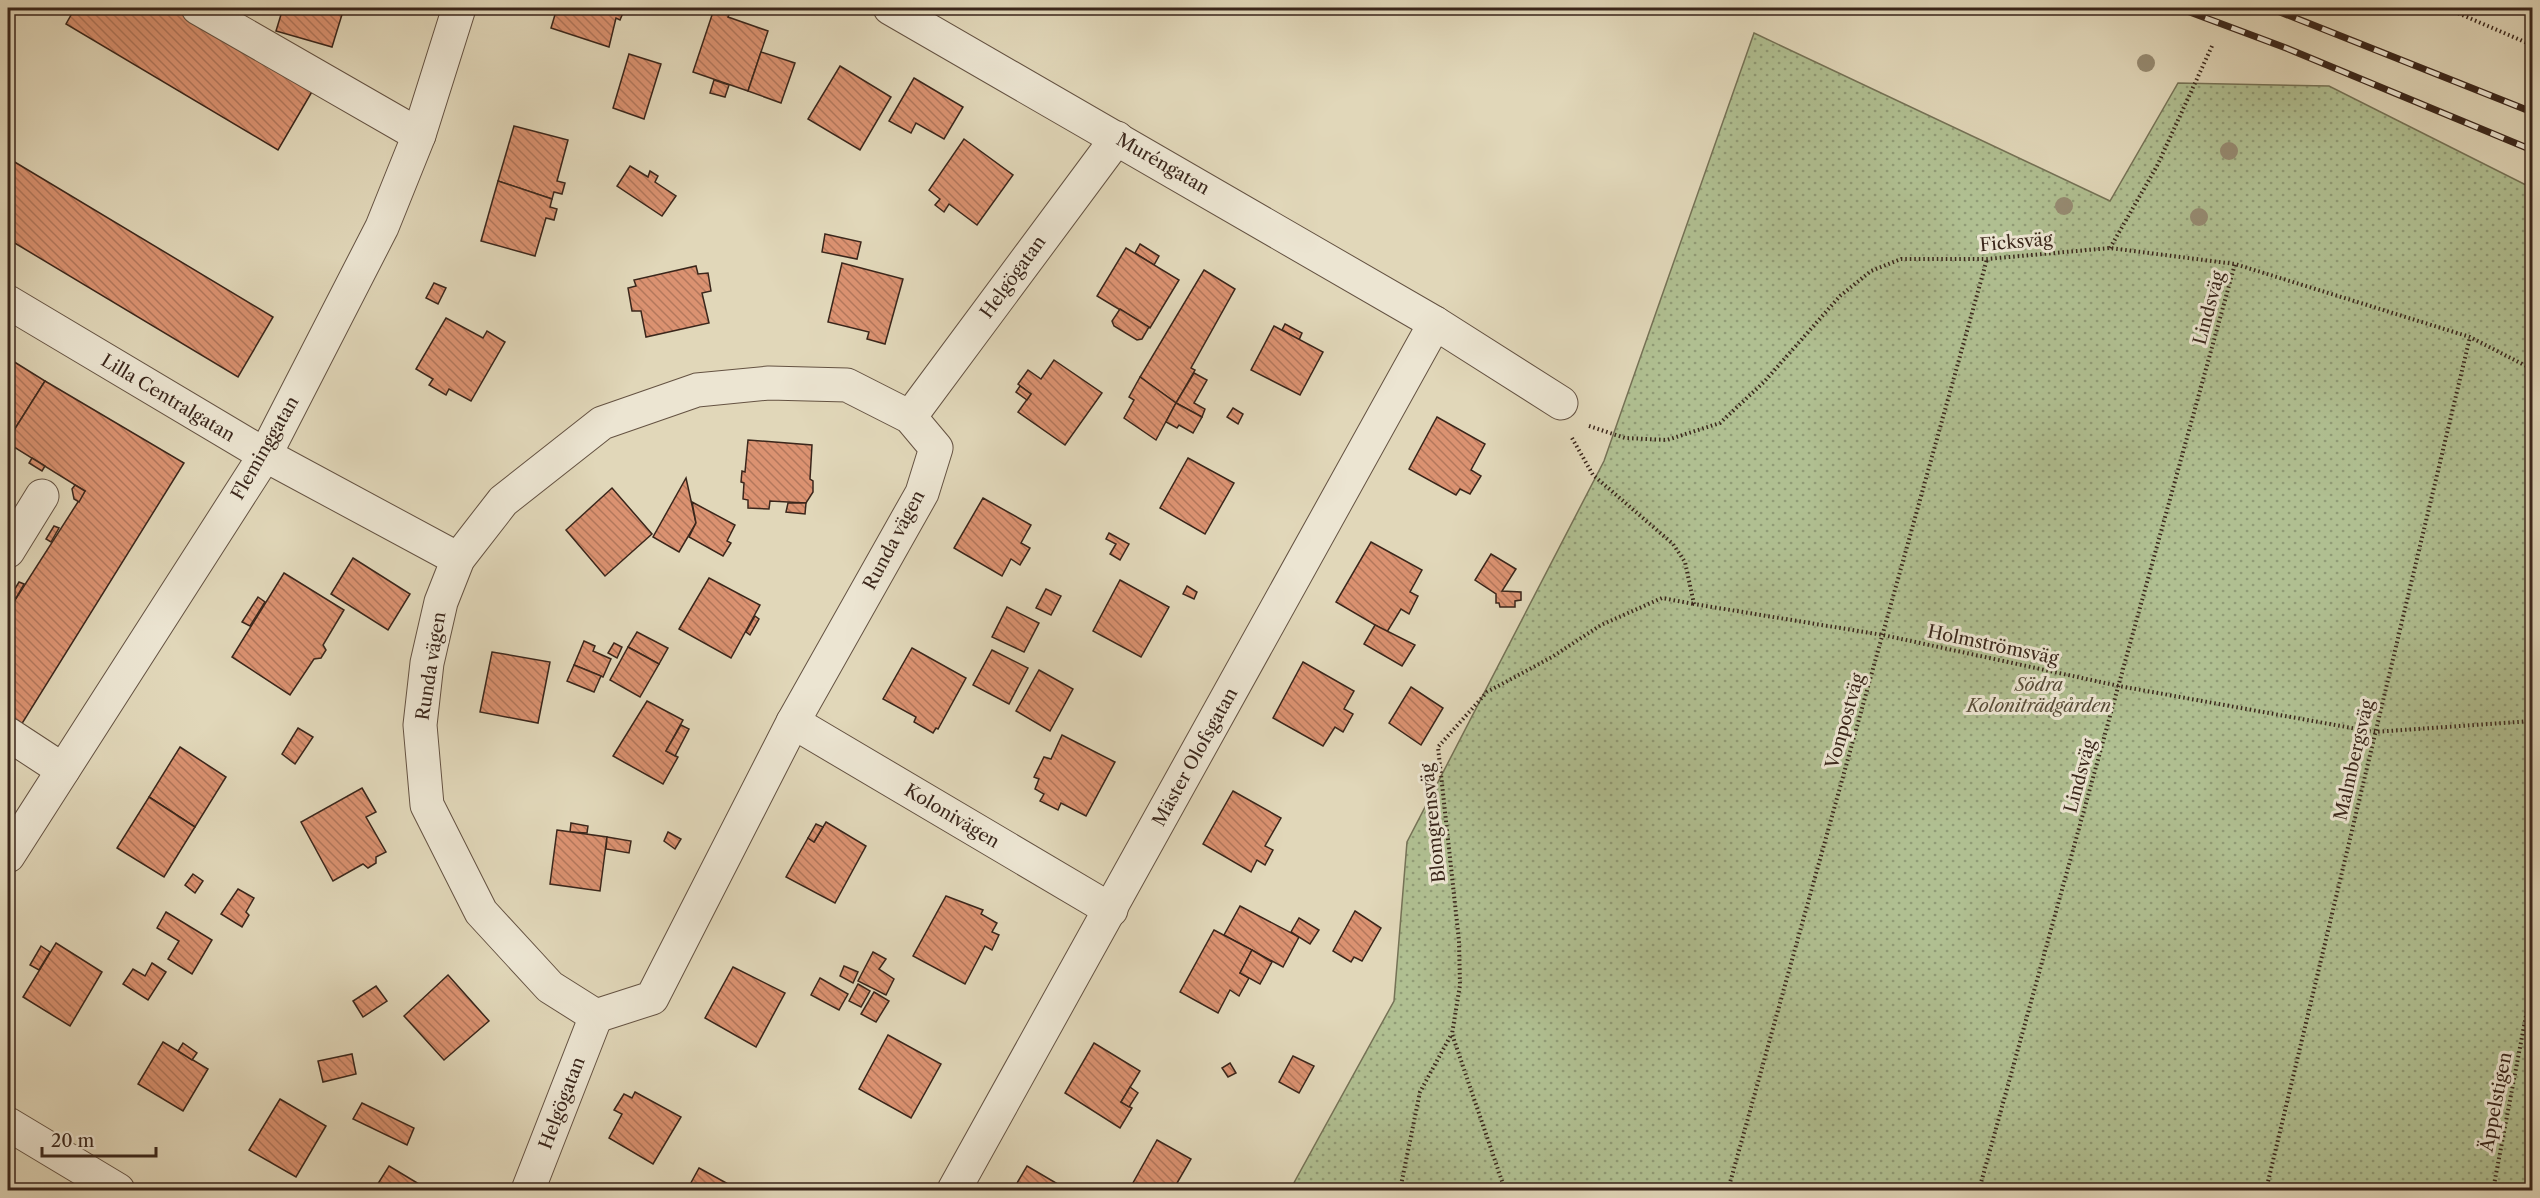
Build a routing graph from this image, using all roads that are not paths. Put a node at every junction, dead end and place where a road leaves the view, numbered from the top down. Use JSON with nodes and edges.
{"nodes":[{"id":1,"x":198,"y":8,"type":"edge"},
{"id":2,"x":459,"y":8,"type":"edge"},
{"id":3,"x":890,"y":8,"type":"edge"},
{"id":4,"x":419,"y":135,"type":"junction"},
{"id":5,"x":1117,"y":138,"type":"junction"},
{"id":6,"x":8,"y":302,"type":"edge"},
{"id":7,"x":1435,"y":323,"type":"junction"},
{"id":8,"x":1561,"y":403,"type":"road end"},
{"id":9,"x":910,"y":417,"type":"junction"},
{"id":10,"x":265,"y":455,"type":"junction"},
{"id":11,"x":42,"y":496,"type":"dead end"},
{"id":12,"x":8,"y":551,"type":"edge"},
{"id":13,"x":458,"y":559,"type":"junction"},
{"id":14,"x":793,"y":722,"type":"junction"},
{"id":15,"x":8,"y":734,"type":"edge"},
{"id":16,"x":63,"y":770,"type":"junction"},
{"id":17,"x":8,"y":856,"type":"edge"},
{"id":18,"x":1111,"y":910,"type":"junction"},
{"id":19,"x":596,"y":1016,"type":"junction"},
{"id":20,"x":8,"y":1124,"type":"edge"},
{"id":21,"x":118,"y":1191,"type":"edge"},
{"id":22,"x":528,"y":1191,"type":"edge"},
{"id":23,"x":954,"y":1191,"type":"edge"}],
"edges":[{"from":1,"to":4,"type":"street"},
{"from":2,"to":4,"type":"street","name":"Fleminggatan"},
{"from":3,"to":5,"type":"street","name":"Muréngatan"},
{"from":4,"to":10,"type":"street","name":"Fleminggatan"},
{"from":5,"to":7,"type":"street","name":"Muréngatan"},
{"from":5,"to":9,"type":"street","name":"Helgögatan"},
{"from":6,"to":10,"type":"street","name":"Lilla Centralgatan"},
{"from":7,"to":8,"type":"street","name":"Muréngatan"},
{"from":7,"to":18,"type":"street","name":"Mäster Olofsgatan"},
{"from":9,"to":13,"type":"street","name":"Runda vägen"},
{"from":9,"to":14,"type":"street","name":"Runda vägen"},
{"from":10,"to":13,"type":"street","name":"Lilla Centralgatan"},
{"from":10,"to":16,"type":"street","name":"Fleminggatan"},
{"from":11,"to":12,"type":"street"},
{"from":13,"to":19,"type":"street","name":"Runda vägen"},
{"from":14,"to":18,"type":"street","name":"Kolonivägen"},
{"from":14,"to":19,"type":"street","name":"Runda vägen"},
{"from":15,"to":16,"type":"street"},
{"from":16,"to":17,"type":"street","name":"Fleminggatan"},
{"from":18,"to":23,"type":"street","name":"Mäster Olofsgatan"},
{"from":19,"to":22,"type":"street","name":"Helgögatan"},
{"from":20,"to":21,"type":"street"}]}
